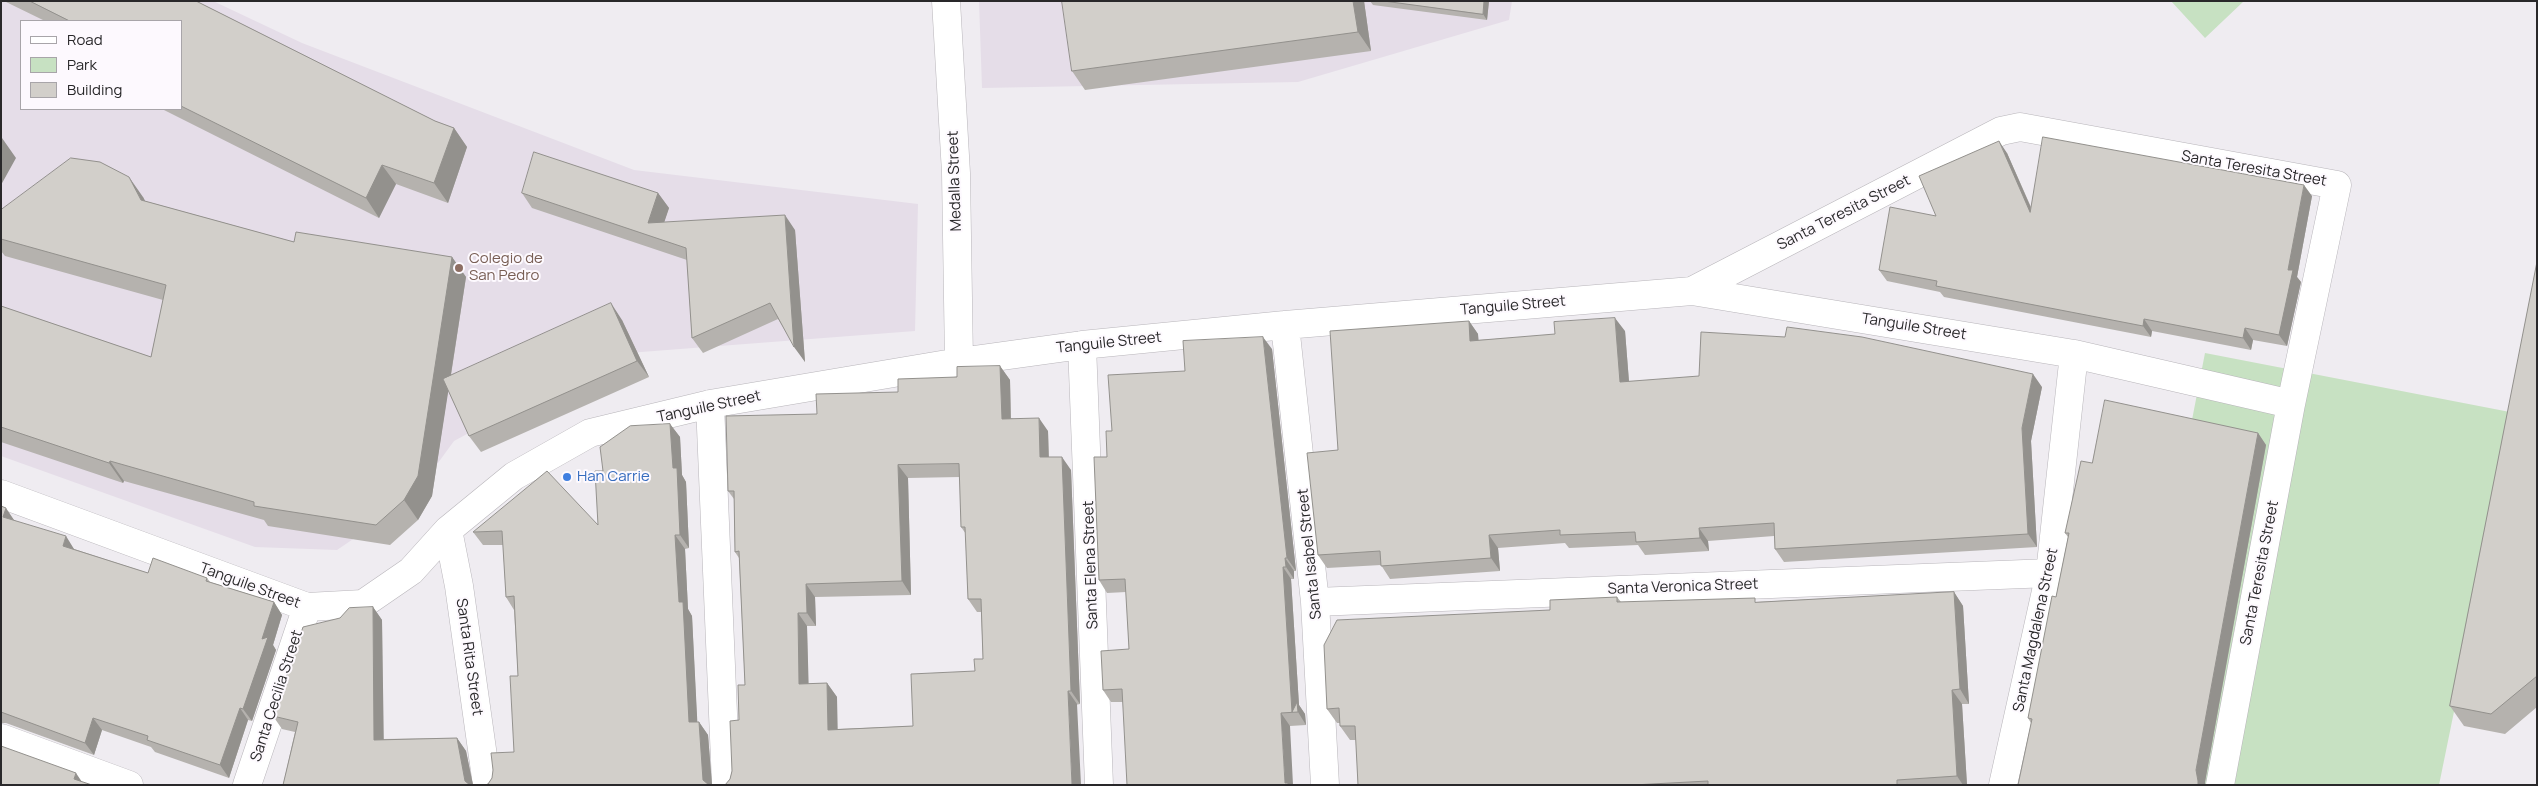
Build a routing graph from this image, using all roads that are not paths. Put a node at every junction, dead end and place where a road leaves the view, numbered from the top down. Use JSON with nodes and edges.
{"nodes":[{"id":1,"x":946,"y":1,"type":"edge"},
{"id":2,"x":1692,"y":291,"type":"junction"},
{"id":3,"x":1285,"y":325,"type":"junction"},
{"id":4,"x":1082,"y":346,"type":"junction"},
{"id":5,"x":2074,"y":354,"type":"junction"},
{"id":6,"x":958,"y":362,"type":"junction"},
{"id":7,"x":710,"y":404,"type":"junction"},
{"id":8,"x":2291,"y":404,"type":"junction"},
{"id":9,"x":1,"y":494,"type":"edge"},
{"id":10,"x":448,"y":530,"type":"junction"},
{"id":11,"x":2050,"y":573,"type":"junction"},
{"id":12,"x":1316,"y":602,"type":"junction"},
{"id":13,"x":307,"y":607,"type":"junction"},
{"id":14,"x":1,"y":738,"type":"edge"},
{"id":15,"x":129,"y":785,"type":"edge"},
{"id":16,"x":248,"y":785,"type":"edge"},
{"id":17,"x":488,"y":785,"type":"edge"},
{"id":18,"x":726,"y":785,"type":"edge"},
{"id":19,"x":1099,"y":785,"type":"edge"},
{"id":20,"x":1325,"y":785,"type":"edge"},
{"id":21,"x":2003,"y":785,"type":"edge"},
{"id":22,"x":2220,"y":785,"type":"edge"}],
"edges":[{"from":1,"to":6,"type":"street","name":"Medalla Street"},
{"from":2,"to":3,"type":"street","name":"Tanguile Street"},
{"from":2,"to":5,"type":"street","name":"Tanguile Street"},
{"from":2,"to":8,"type":"street","name":"Santa Teresita Street"},
{"from":3,"to":4,"type":"street","name":"Tanguile Street"},
{"from":3,"to":12,"type":"street","name":"Santa Isabel Street"},
{"from":4,"to":6,"type":"street","name":"Tanguile Street"},
{"from":4,"to":19,"type":"street","name":"Santa Elena Street"},
{"from":5,"to":8,"type":"street","name":"Tanguile Street"},
{"from":5,"to":11,"type":"street","name":"Santa Magdalena Street"},
{"from":6,"to":7,"type":"street","name":"Tanguile Street"},
{"from":7,"to":10,"type":"street","name":"Tanguile Street"},
{"from":7,"to":18,"type":"street"},
{"from":8,"to":22,"type":"street","name":"Santa Teresita Street"},
{"from":9,"to":13,"type":"street","name":"Tanguile Street"},
{"from":10,"to":13,"type":"street","name":"Tanguile Street"},
{"from":10,"to":17,"type":"street","name":"Santa Rita Street"},
{"from":11,"to":12,"type":"street","name":"Santa Veronica Street"},
{"from":11,"to":21,"type":"street","name":"Santa Magdalena Street"},
{"from":12,"to":20,"type":"street","name":"Santa Isabel Street"},
{"from":13,"to":16,"type":"street","name":"Santa Cecilia Street"},
{"from":14,"to":15,"type":"street"}]}
